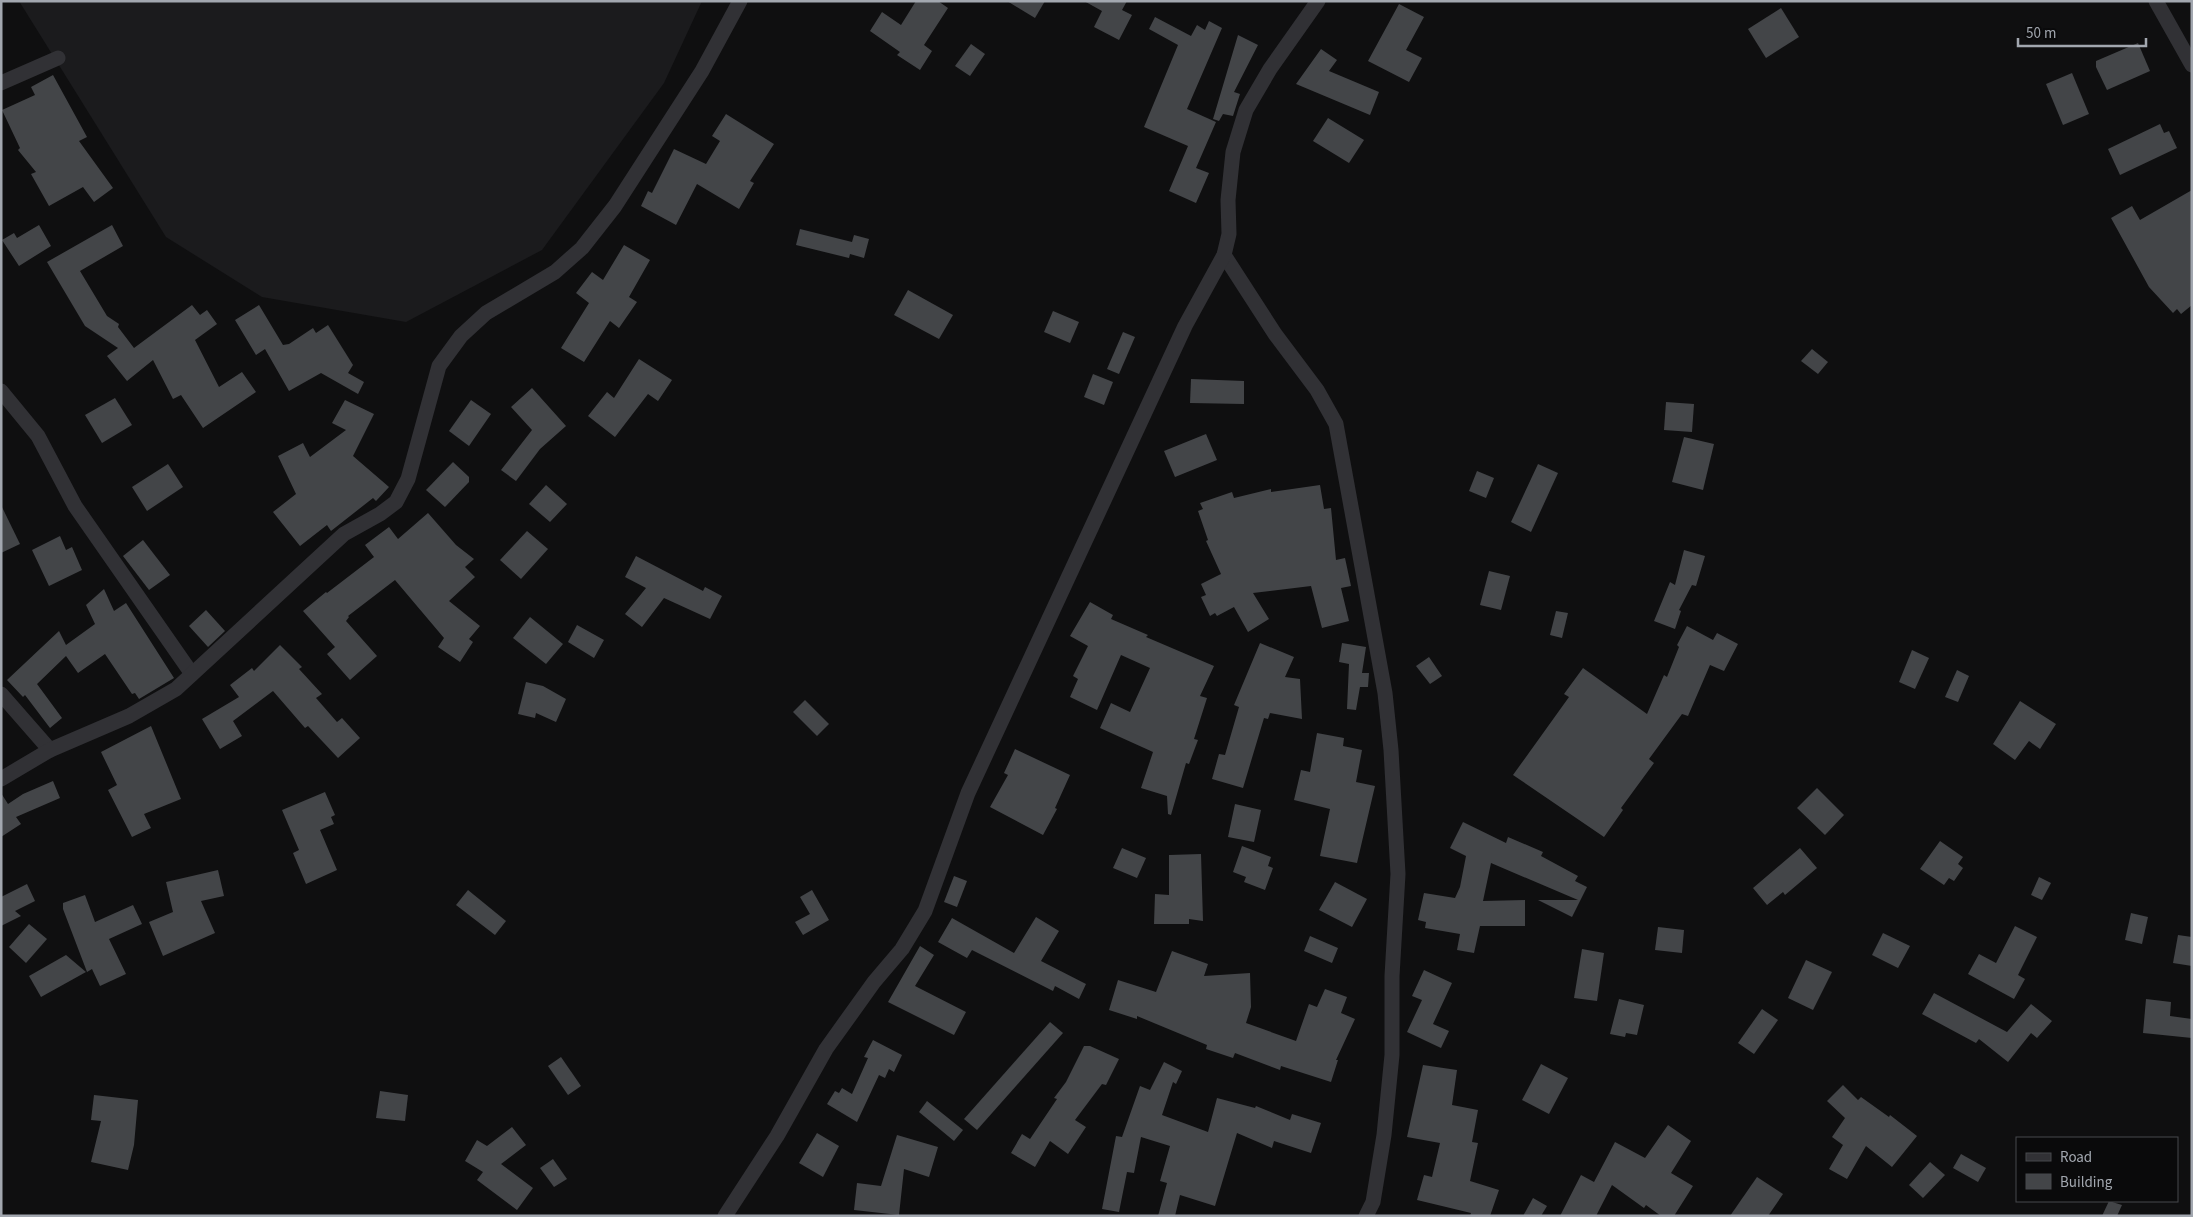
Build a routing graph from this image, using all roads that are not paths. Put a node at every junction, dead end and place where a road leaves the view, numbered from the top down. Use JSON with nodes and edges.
{"nodes":[{"id":1,"x":740,"y":1,"type":"edge"},
{"id":2,"x":1318,"y":1,"type":"edge"},
{"id":3,"x":2156,"y":1,"type":"edge"},
{"id":4,"x":58,"y":58,"type":"dead end"},
{"id":5,"x":2192,"y":65,"type":"edge"},
{"id":6,"x":1,"y":83,"type":"edge"},
{"id":7,"x":1224,"y":255,"type":"junction"},
{"id":8,"x":1,"y":391,"type":"edge"},
{"id":9,"x":192,"y":674,"type":"junction"},
{"id":10,"x":1,"y":694,"type":"edge"},
{"id":11,"x":50,"y":750,"type":"junction"},
{"id":12,"x":1,"y":779,"type":"edge"},
{"id":13,"x":725,"y":1216,"type":"edge"},
{"id":14,"x":1366,"y":1216,"type":"edge"}],
"edges":[{"from":1,"to":9,"type":"street"},
{"from":2,"to":7,"type":"street"},
{"from":3,"to":5,"type":"street"},
{"from":4,"to":6,"type":"street"},
{"from":7,"to":13,"type":"street"},
{"from":7,"to":14,"type":"street"},
{"from":8,"to":9,"type":"street"},
{"from":9,"to":11,"type":"street"},
{"from":10,"to":11,"type":"street"},
{"from":11,"to":12,"type":"street"}]}
